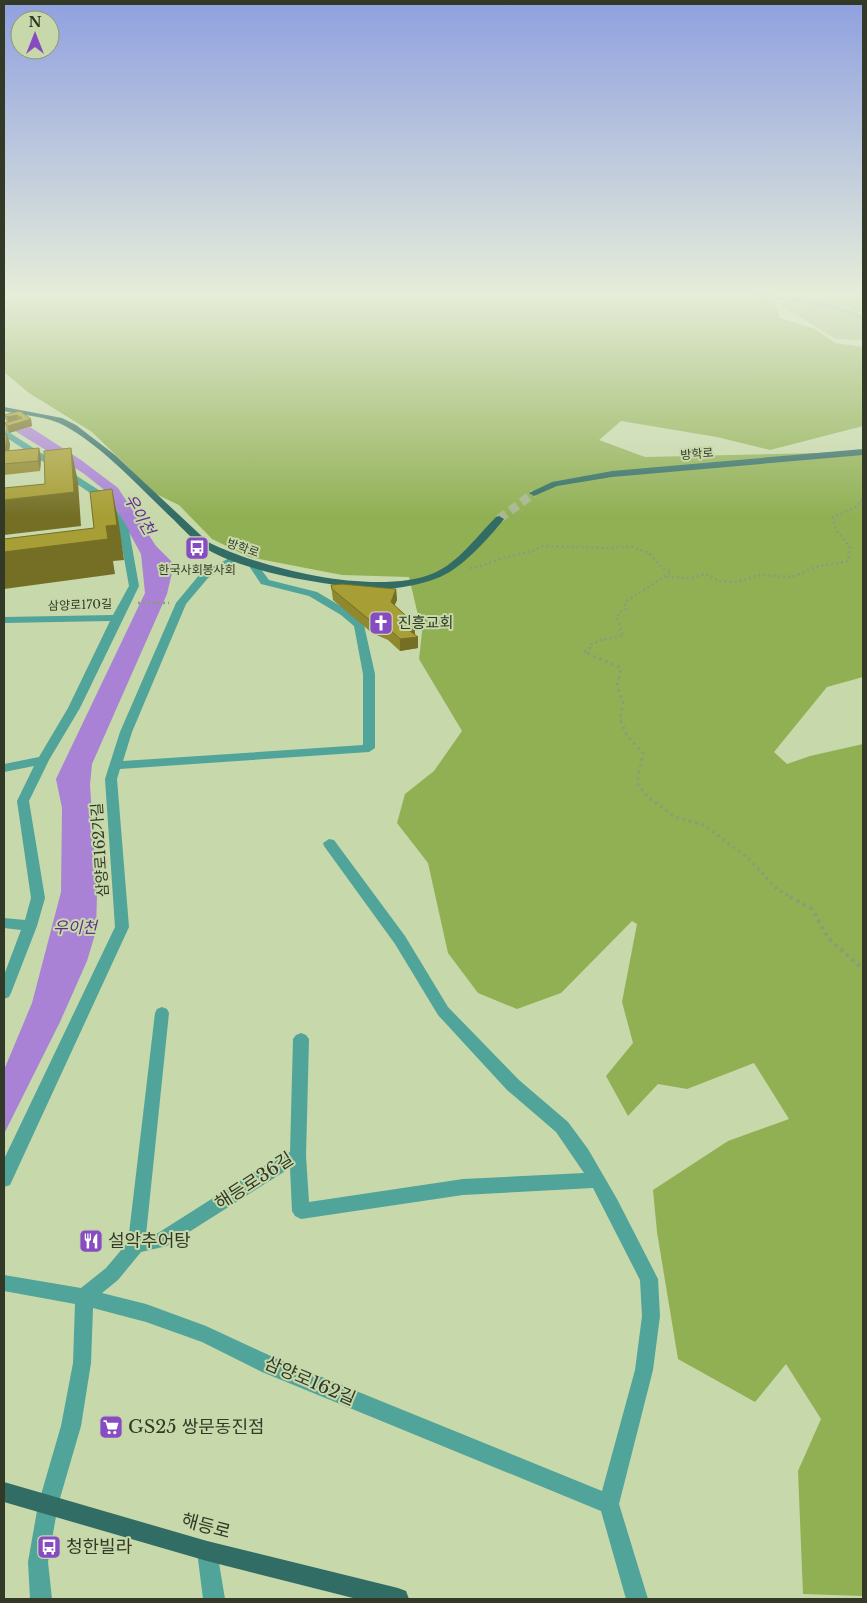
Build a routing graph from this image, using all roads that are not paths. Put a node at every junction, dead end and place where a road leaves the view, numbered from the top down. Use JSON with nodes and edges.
{"nodes":[{"id":1,"x":4,"y":409,"type":"edge"},
{"id":2,"x":4,"y":432,"type":"edge"},
{"id":3,"x":863,"y":452,"type":"edge"},
{"id":4,"x":534,"y":493,"type":"tunnel mouth"},
{"id":5,"x":499,"y":519,"type":"tunnel mouth"},
{"id":6,"x":233,"y":559,"type":"junction"},
{"id":7,"x":254,"y":566,"type":"junction"},
{"id":8,"x":118,"y":618,"type":"junction"},
{"id":9,"x":4,"y":620,"type":"edge"},
{"id":10,"x":43,"y":760,"type":"junction"},
{"id":11,"x":114,"y":766,"type":"junction"},
{"id":12,"x":4,"y":768,"type":"edge"},
{"id":13,"x":329,"y":843,"type":"dead end"},
{"id":14,"x":4,"y":923,"type":"edge"},
{"id":15,"x":30,"y":926,"type":"junction"},
{"id":16,"x":4,"y":993,"type":"edge"},
{"id":17,"x":162,"y":1013,"type":"dead end"},
{"id":18,"x":301,"y":1040,"type":"dead end"},
{"id":19,"x":298,"y":1156,"type":"junction"},
{"id":20,"x":4,"y":1180,"type":"edge"},
{"id":21,"x":597,"y":1180,"type":"junction"},
{"id":22,"x":136,"y":1246,"type":"junction"},
{"id":23,"x":4,"y":1283,"type":"edge"},
{"id":24,"x":84,"y":1297,"type":"junction"},
{"id":25,"x":4,"y":1492,"type":"edge"},
{"id":26,"x":609,"y":1504,"type":"junction"},
{"id":27,"x":48,"y":1505,"type":"junction"},
{"id":28,"x":207,"y":1551,"type":"junction"},
{"id":29,"x":41,"y":1599,"type":"edge"},
{"id":30,"x":214,"y":1599,"type":"edge"},
{"id":31,"x":398,"y":1599,"type":"edge"},
{"id":32,"x":637,"y":1599,"type":"edge"}],
"edges":[{"from":1,"to":6,"type":"main road","name":"방학로"},
{"from":2,"to":8,"type":"street","name":"삼양로170길"},
{"from":3,"to":4,"type":"main road","name":"방학로"},
{"from":5,"to":7,"type":"main road","name":"방학로"},
{"from":6,"to":7,"type":"main road","name":"방학로"},
{"from":6,"to":11,"type":"street","name":"삼양로162가길"},
{"from":7,"to":11,"type":"street"},
{"from":8,"to":9,"type":"street","name":"삼양로170길"},
{"from":8,"to":10,"type":"street"},
{"from":10,"to":12,"type":"street"},
{"from":10,"to":15,"type":"street"},
{"from":11,"to":20,"type":"street","name":"삼양로162가길"},
{"from":13,"to":21,"type":"street"},
{"from":14,"to":15,"type":"street"},
{"from":15,"to":16,"type":"street"},
{"from":17,"to":22,"type":"street"},
{"from":18,"to":19,"type":"street","name":"해등로36길"},
{"from":19,"to":21,"type":"street"},
{"from":19,"to":22,"type":"street","name":"해등로36길"},
{"from":21,"to":26,"type":"street"},
{"from":22,"to":24,"type":"street"},
{"from":23,"to":24,"type":"street","name":"삼양로162길"},
{"from":24,"to":26,"type":"street","name":"삼양로162길"},
{"from":24,"to":27,"type":"street"},
{"from":25,"to":27,"type":"main road","name":"해등로"},
{"from":26,"to":32,"type":"street"},
{"from":27,"to":28,"type":"main road","name":"해등로"},
{"from":27,"to":29,"type":"street"},
{"from":28,"to":30,"type":"street"},
{"from":28,"to":31,"type":"main road","name":"해등로"}]}
